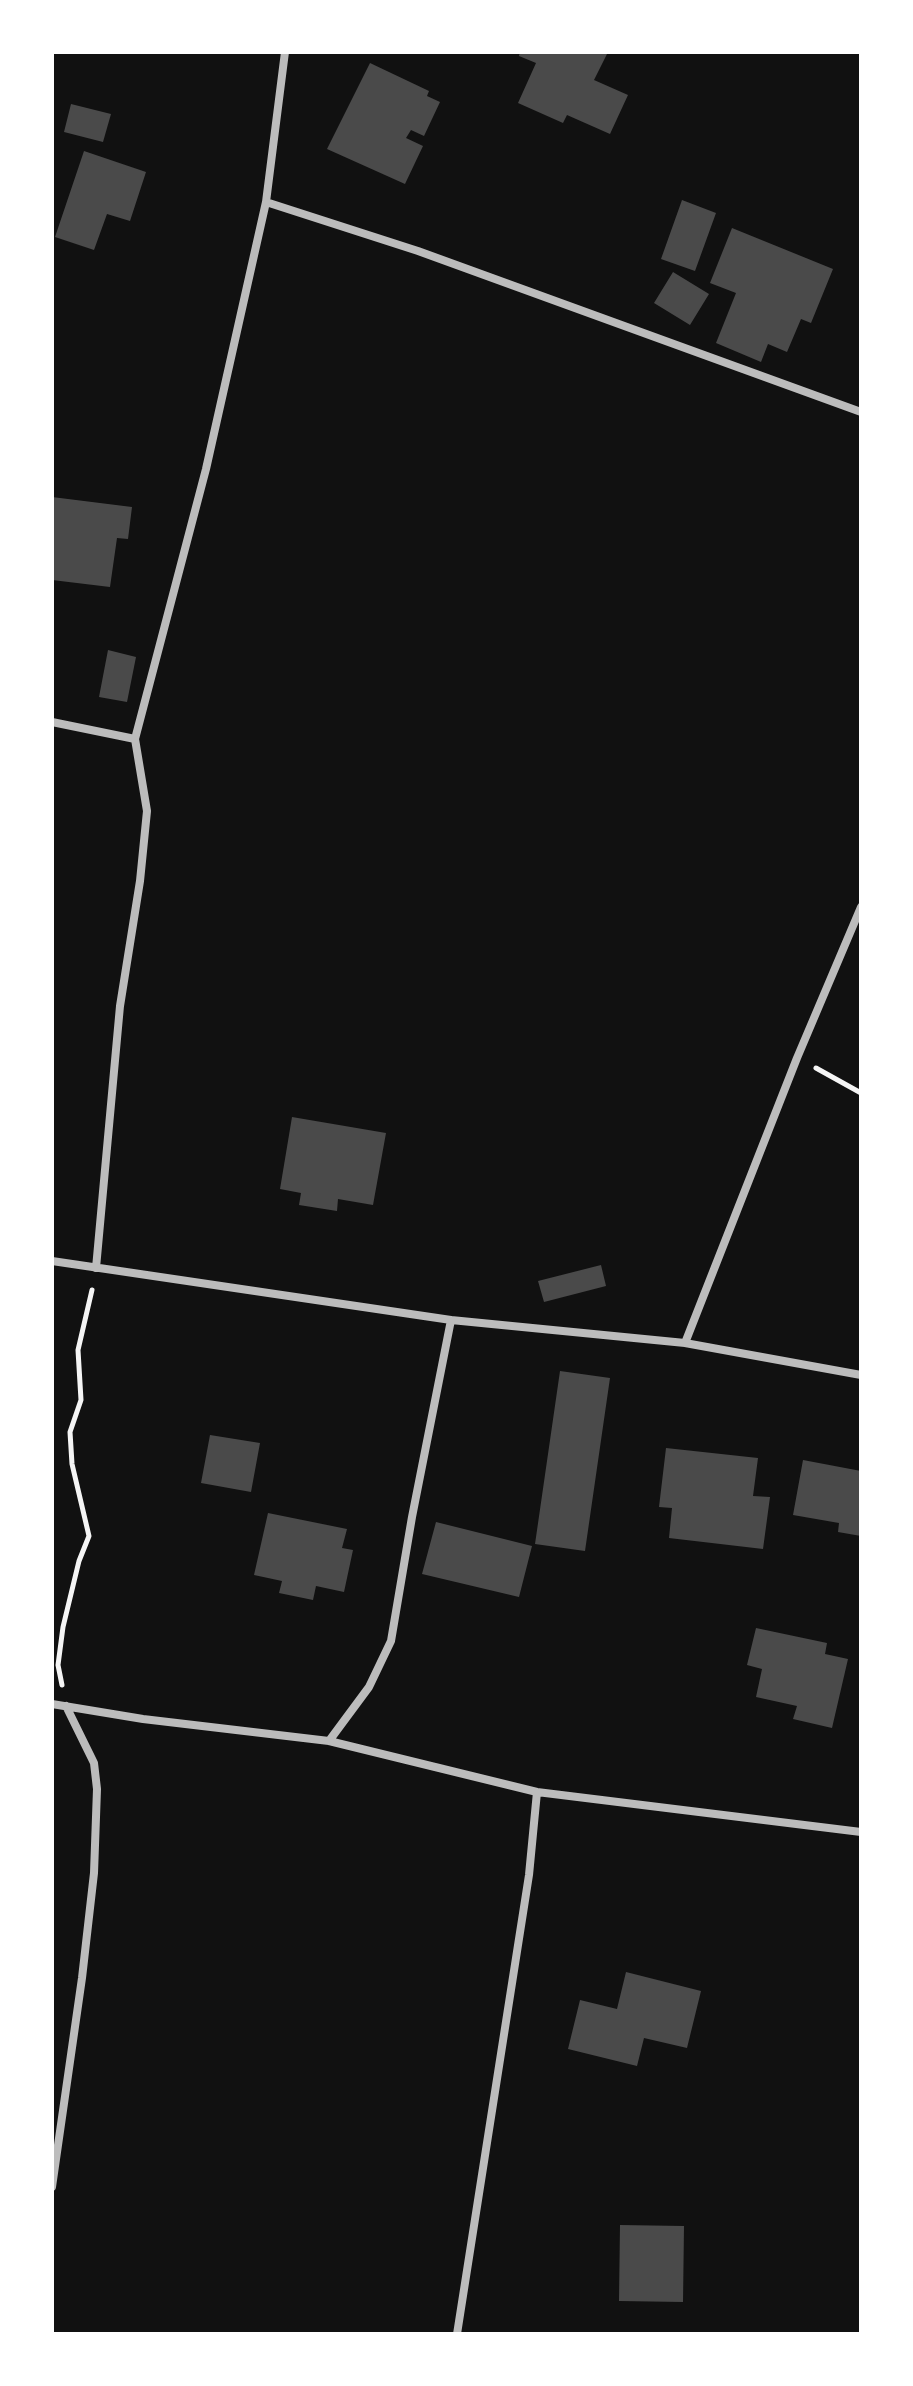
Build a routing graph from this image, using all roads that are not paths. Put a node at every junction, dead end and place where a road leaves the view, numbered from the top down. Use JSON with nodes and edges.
{"nodes":[{"id":1,"x":285,"y":52,"type":"edge"},
{"id":2,"x":266,"y":202,"type":"junction"},
{"id":3,"x":861,"y":412,"type":"edge"},
{"id":4,"x":52,"y":722,"type":"edge"},
{"id":5,"x":135,"y":739,"type":"junction"},
{"id":6,"x":861,"y":907,"type":"edge"},
{"id":7,"x":52,"y":1261,"type":"edge"},
{"id":8,"x":96,"y":1268,"type":"junction"},
{"id":9,"x":451,"y":1320,"type":"junction"},
{"id":10,"x":685,"y":1343,"type":"junction"},
{"id":11,"x":861,"y":1375,"type":"edge"},
{"id":12,"x":52,"y":1704,"type":"edge"},
{"id":13,"x":66,"y":1706,"type":"junction"},
{"id":14,"x":329,"y":1741,"type":"junction"},
{"id":15,"x":537,"y":1792,"type":"junction"},
{"id":16,"x":861,"y":1832,"type":"edge"},
{"id":17,"x":52,"y":2187,"type":"edge"},
{"id":18,"x":457,"y":2334,"type":"edge"}],
"edges":[{"from":1,"to":2,"type":"street"},
{"from":2,"to":3,"type":"street"},
{"from":2,"to":5,"type":"street"},
{"from":4,"to":5,"type":"street"},
{"from":5,"to":8,"type":"street"},
{"from":6,"to":10,"type":"street"},
{"from":7,"to":8,"type":"street"},
{"from":8,"to":9,"type":"street"},
{"from":9,"to":10,"type":"street"},
{"from":9,"to":14,"type":"street"},
{"from":10,"to":11,"type":"street"},
{"from":12,"to":13,"type":"street"},
{"from":13,"to":14,"type":"street"},
{"from":13,"to":17,"type":"street"},
{"from":14,"to":15,"type":"street"},
{"from":15,"to":16,"type":"street"},
{"from":15,"to":18,"type":"street"}]}
